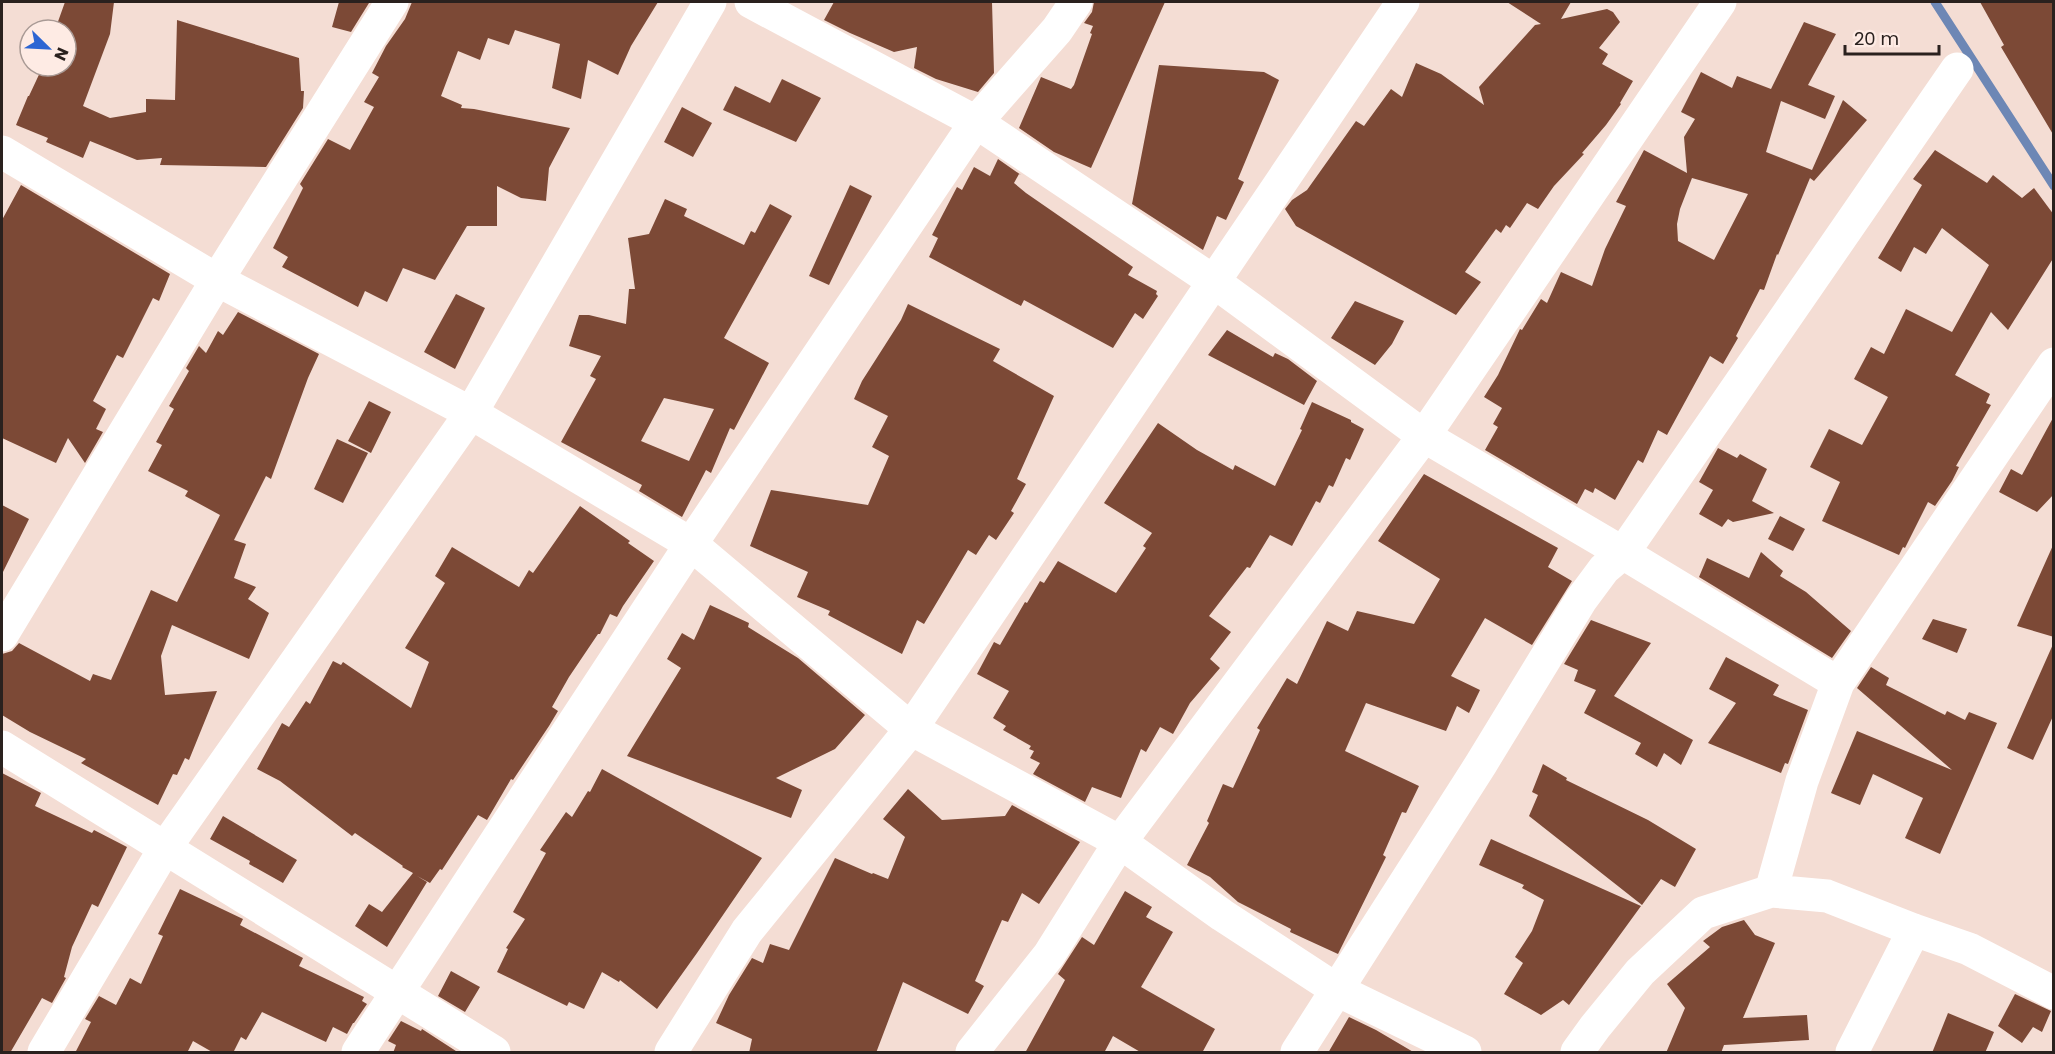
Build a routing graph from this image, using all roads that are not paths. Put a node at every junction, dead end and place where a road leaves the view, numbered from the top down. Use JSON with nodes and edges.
{"nodes":[{"id":1,"x":392,"y":2,"type":"edge"},
{"id":2,"x":710,"y":2,"type":"edge"},
{"id":3,"x":752,"y":2,"type":"edge"},
{"id":4,"x":1076,"y":2,"type":"edge"},
{"id":5,"x":1403,"y":2,"type":"edge"},
{"id":6,"x":1720,"y":2,"type":"edge"},
{"id":7,"x":1957,"y":69,"type":"dead end"},
{"id":8,"x":976,"y":122,"type":"junction"},
{"id":9,"x":2,"y":152,"type":"edge"},
{"id":10,"x":217,"y":280,"type":"junction"},
{"id":11,"x":1213,"y":281,"type":"junction"},
{"id":12,"x":2054,"y":364,"type":"edge"},
{"id":13,"x":471,"y":413,"type":"junction"},
{"id":14,"x":1424,"y":436,"type":"junction"},
{"id":15,"x":691,"y":544,"type":"junction"},
{"id":16,"x":1623,"y":553,"type":"junction"},
{"id":17,"x":2,"y":635,"type":"edge"},
{"id":18,"x":1838,"y":683,"type":"junction"},
{"id":19,"x":911,"y":729,"type":"junction"},
{"id":20,"x":2,"y":747,"type":"edge"},
{"id":21,"x":1120,"y":842,"type":"junction"},
{"id":22,"x":165,"y":848,"type":"junction"},
{"id":23,"x":1771,"y":891,"type":"junction"},
{"id":24,"x":1914,"y":930,"type":"junction"},
{"id":25,"x":1337,"y":990,"type":"junction"},
{"id":26,"x":397,"y":992,"type":"junction"},
{"id":27,"x":2054,"y":993,"type":"edge"},
{"id":28,"x":44,"y":1053,"type":"edge"},
{"id":29,"x":358,"y":1053,"type":"edge"},
{"id":30,"x":494,"y":1053,"type":"edge"},
{"id":31,"x":671,"y":1053,"type":"edge"},
{"id":32,"x":972,"y":1053,"type":"edge"},
{"id":33,"x":1297,"y":1053,"type":"edge"},
{"id":34,"x":1465,"y":1053,"type":"edge"},
{"id":35,"x":1577,"y":1053,"type":"edge"},
{"id":36,"x":1851,"y":1053,"type":"edge"}],
"edges":[{"from":1,"to":10,"type":"street"},
{"from":2,"to":13,"type":"street"},
{"from":3,"to":8,"type":"street"},
{"from":4,"to":8,"type":"street"},
{"from":5,"to":11,"type":"street"},
{"from":6,"to":14,"type":"street"},
{"from":7,"to":16,"type":"street"},
{"from":8,"to":11,"type":"street"},
{"from":8,"to":15,"type":"street"},
{"from":9,"to":10,"type":"street"},
{"from":10,"to":13,"type":"street"},
{"from":10,"to":17,"type":"street"},
{"from":11,"to":14,"type":"street"},
{"from":11,"to":19,"type":"street"},
{"from":12,"to":18,"type":"street"},
{"from":13,"to":15,"type":"street"},
{"from":13,"to":22,"type":"street"},
{"from":14,"to":16,"type":"street"},
{"from":14,"to":21,"type":"street"},
{"from":15,"to":19,"type":"street"},
{"from":15,"to":26,"type":"street"},
{"from":16,"to":18,"type":"street"},
{"from":16,"to":25,"type":"street"},
{"from":18,"to":23,"type":"street"},
{"from":19,"to":21,"type":"street"},
{"from":19,"to":31,"type":"street"},
{"from":20,"to":22,"type":"street"},
{"from":21,"to":25,"type":"street"},
{"from":21,"to":32,"type":"street"},
{"from":22,"to":26,"type":"street"},
{"from":22,"to":28,"type":"street"},
{"from":23,"to":24,"type":"street"},
{"from":23,"to":35,"type":"street"},
{"from":24,"to":27,"type":"street"},
{"from":24,"to":36,"type":"street"},
{"from":25,"to":33,"type":"street"},
{"from":25,"to":34,"type":"street"},
{"from":26,"to":29,"type":"street"},
{"from":26,"to":30,"type":"street"}]}
